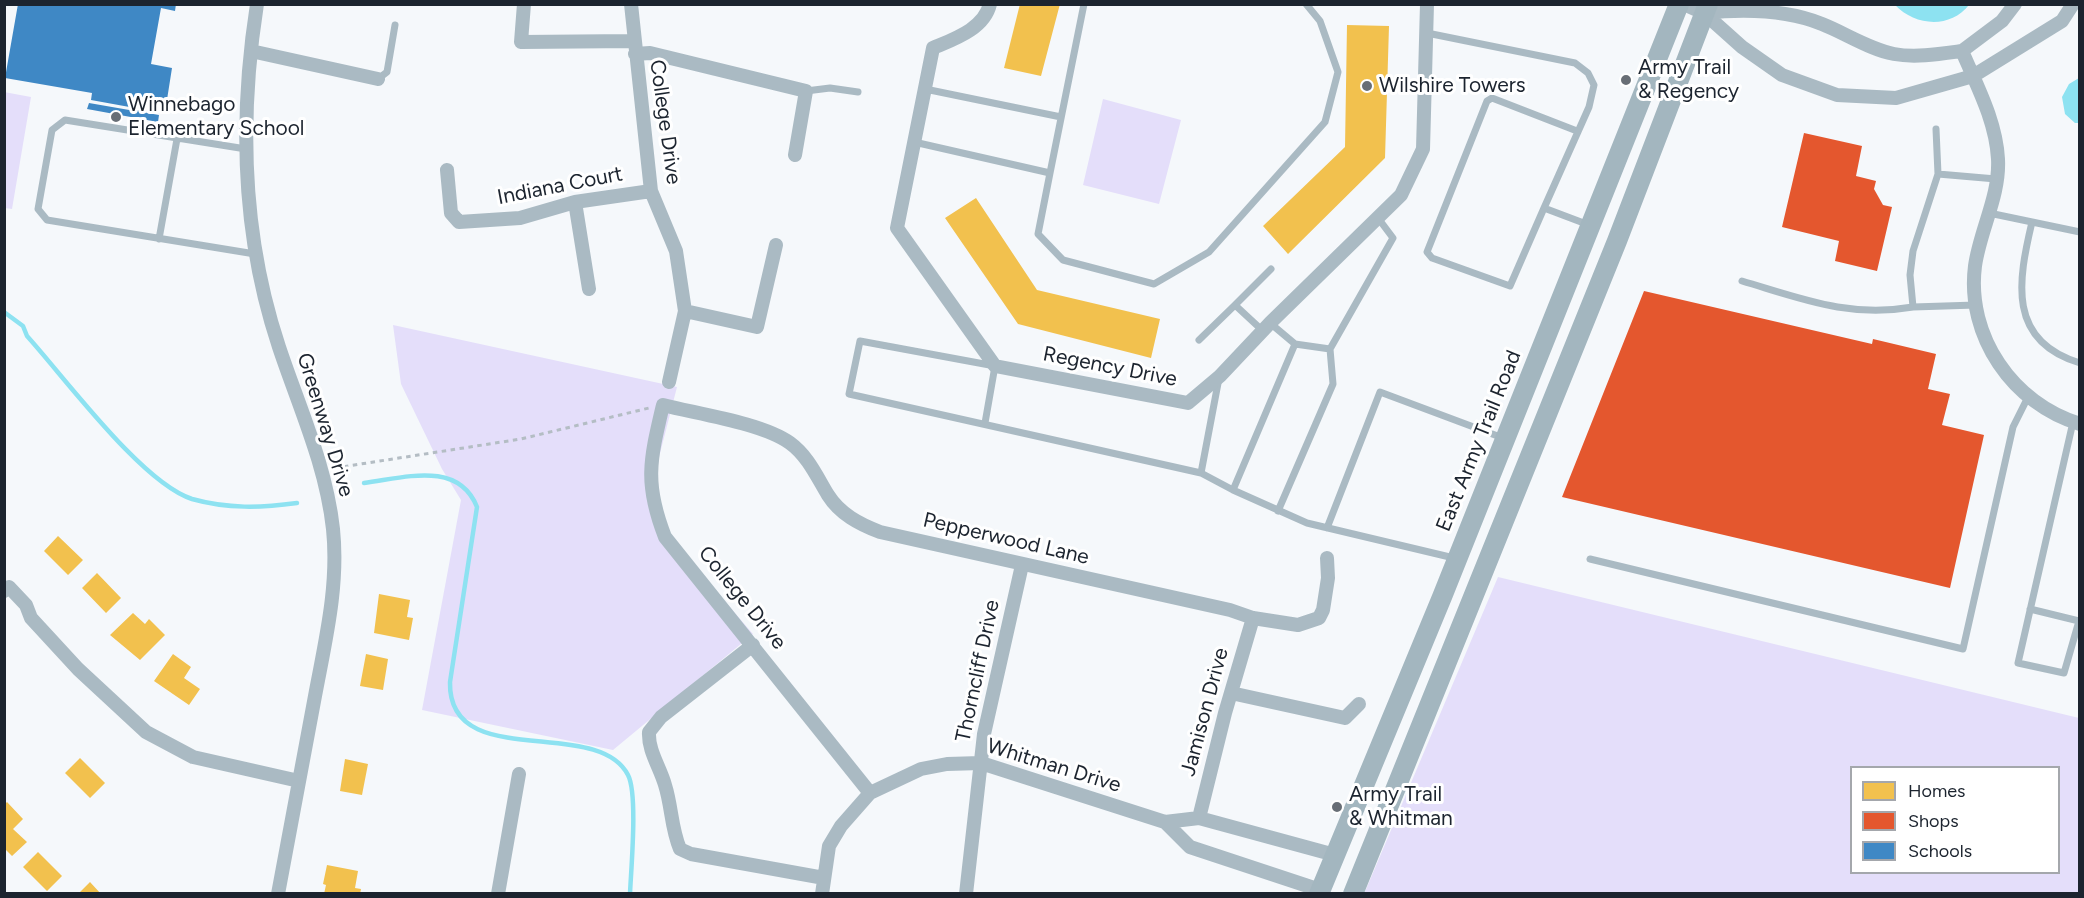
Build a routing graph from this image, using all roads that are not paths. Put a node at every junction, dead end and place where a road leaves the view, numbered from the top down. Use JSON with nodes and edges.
{"nodes":[{"id":1,"x":258,"y":4,"type":"edge"},
{"id":2,"x":524,"y":4,"type":"edge"},
{"id":3,"x":631,"y":4,"type":"edge"},
{"id":4,"x":990,"y":4,"type":"edge"},
{"id":5,"x":1084,"y":4,"type":"edge"},
{"id":6,"x":1306,"y":4,"type":"edge"},
{"id":7,"x":1428,"y":4,"type":"edge"},
{"id":8,"x":1679,"y":4,"type":"edge"},
{"id":9,"x":1684,"y":4,"type":"edge"},
{"id":10,"x":2015,"y":4,"type":"edge"},
{"id":11,"x":2073,"y":4,"type":"edge"},
{"id":12,"x":1706,"y":9,"type":"edge"},
{"id":13,"x":395,"y":25,"type":"dead end"},
{"id":14,"x":1427,"y":33,"type":"junction"},
{"id":15,"x":634,"y":48,"type":"junction"},
{"id":16,"x":251,"y":51,"type":"junction"},
{"id":17,"x":1962,"y":51,"type":"junction"},
{"id":18,"x":1972,"y":76,"type":"junction"},
{"id":19,"x":378,"y":79,"type":"joint"},
{"id":20,"x":925,"y":89,"type":"junction"},
{"id":21,"x":806,"y":91,"type":"junction"},
{"id":22,"x":858,"y":92,"type":"dead end"},
{"id":23,"x":1061,"y":117,"type":"junction"},
{"id":24,"x":1936,"y":129,"type":"dead end"},
{"id":25,"x":1577,"y":131,"type":"junction"},
{"id":26,"x":177,"y":139,"type":"junction"},
{"id":27,"x":914,"y":142,"type":"junction"},
{"id":28,"x":246,"y":149,"type":"junction"},
{"id":29,"x":795,"y":155,"type":"dead end"},
{"id":30,"x":447,"y":170,"type":"dead end"},
{"id":31,"x":1050,"y":173,"type":"junction"},
{"id":32,"x":1938,"y":174,"type":"junction"},
{"id":33,"x":1996,"y":179,"type":"junction"},
{"id":34,"x":651,"y":191,"type":"junction"},
{"id":35,"x":575,"y":202,"type":"junction"},
{"id":36,"x":1544,"y":208,"type":"junction"},
{"id":37,"x":1989,"y":213,"type":"junction"},
{"id":38,"x":1378,"y":218,"type":"junction"},
{"id":39,"x":2032,"y":222,"type":"junction"},
{"id":40,"x":1591,"y":226,"type":"junction"},
{"id":41,"x":2079,"y":232,"type":"edge"},
{"id":42,"x":159,"y":239,"type":"junction"},
{"id":43,"x":776,"y":245,"type":"dead end"},
{"id":44,"x":255,"y":254,"type":"junction"},
{"id":45,"x":1271,"y":269,"type":"dead end"},
{"id":46,"x":1742,"y":281,"type":"dead end"},
{"id":47,"x":589,"y":289,"type":"dead end"},
{"id":48,"x":1235,"y":305,"type":"junction"},
{"id":49,"x":1976,"y":305,"type":"junction"},
{"id":50,"x":1913,"y":308,"type":"junction"},
{"id":51,"x":684,"y":311,"type":"junction"},
{"id":52,"x":1266,"y":327,"type":"junction"},
{"id":53,"x":1199,"y":340,"type":"dead end"},
{"id":54,"x":1295,"y":344,"type":"junction"},
{"id":55,"x":1330,"y":350,"type":"junction"},
{"id":56,"x":2079,"y":363,"type":"edge"},
{"id":57,"x":995,"y":366,"type":"junction"},
{"id":58,"x":1220,"y":376,"type":"junction"},
{"id":59,"x":669,"y":382,"type":"dead end"},
{"id":60,"x":2028,"y":397,"type":"junction"},
{"id":61,"x":663,"y":405,"type":"joint"},
{"id":62,"x":985,"y":423,"type":"junction"},
{"id":63,"x":2076,"y":423,"type":"edge"},
{"id":64,"x":1506,"y":439,"type":"junction"},
{"id":65,"x":1201,"y":473,"type":"junction"},
{"id":66,"x":1233,"y":490,"type":"junction"},
{"id":67,"x":1278,"y":511,"type":"junction"},
{"id":68,"x":1327,"y":528,"type":"junction"},
{"id":69,"x":1327,"y":558,"type":"dead end"},
{"id":70,"x":1458,"y":559,"type":"junction"},
{"id":71,"x":1590,"y":559,"type":"dead end"},
{"id":72,"x":1022,"y":565,"type":"junction"},
{"id":73,"x":7,"y":589,"type":"edge"},
{"id":74,"x":2030,"y":609,"type":"junction"},
{"id":75,"x":1253,"y":618,"type":"junction"},
{"id":76,"x":753,"y":645,"type":"junction"},
{"id":77,"x":1231,"y":693,"type":"junction"},
{"id":78,"x":1359,"y":704,"type":"dead end"},
{"id":79,"x":981,"y":763,"type":"junction"},
{"id":80,"x":519,"y":774,"type":"dead end"},
{"id":81,"x":299,"y":781,"type":"junction"},
{"id":82,"x":870,"y":793,"type":"junction"},
{"id":83,"x":1199,"y":818,"type":"junction"},
{"id":84,"x":1165,"y":822,"type":"junction"},
{"id":85,"x":1335,"y":855,"type":"junction"},
{"id":86,"x":824,"y":878,"type":"junction"},
{"id":87,"x":1319,"y":892,"type":"edge"},
{"id":88,"x":278,"y":894,"type":"edge"},
{"id":89,"x":498,"y":894,"type":"edge"},
{"id":90,"x":822,"y":894,"type":"edge"},
{"id":91,"x":966,"y":894,"type":"edge"},
{"id":92,"x":1353,"y":894,"type":"edge"}],
"edges":[{"from":1,"to":16,"type":"street","name":"Greenway Drive"},
{"from":2,"to":15,"type":"street"},
{"from":3,"to":15,"type":"street","name":"College Drive"},
{"from":4,"to":20,"type":"street"},
{"from":5,"to":23,"type":"lane"},
{"from":6,"to":31,"type":"lane"},
{"from":7,"to":14,"type":"street","name":"Regency Drive"},
{"from":8,"to":40,"type":"main road","name":"East Army Trail Road"},
{"from":9,"to":12,"type":"street"},
{"from":10,"to":17,"type":"street"},
{"from":11,"to":18,"type":"street"},
{"from":12,"to":17,"type":"street"},
{"from":12,"to":18,"type":"street"},
{"from":12,"to":92,"type":"main road"},
{"from":13,"to":19,"type":"lane"},
{"from":14,"to":25,"type":"lane"},
{"from":14,"to":38,"type":"street","name":"Regency Drive"},
{"from":15,"to":21,"type":"street"},
{"from":15,"to":34,"type":"street","name":"College Drive"},
{"from":16,"to":19,"type":"street"},
{"from":16,"to":28,"type":"street","name":"Greenway Drive"},
{"from":17,"to":18,"type":"street"},
{"from":18,"to":33,"type":"street"},
{"from":20,"to":23,"type":"lane"},
{"from":20,"to":27,"type":"street"},
{"from":21,"to":22,"type":"lane"},
{"from":21,"to":29,"type":"street"},
{"from":23,"to":31,"type":"lane"},
{"from":24,"to":32,"type":"lane"},
{"from":25,"to":36,"type":"lane"},
{"from":25,"to":36,"type":"lane"},
{"from":26,"to":28,"type":"lane"},
{"from":26,"to":42,"type":"lane"},
{"from":26,"to":42,"type":"lane"},
{"from":27,"to":31,"type":"lane"},
{"from":27,"to":57,"type":"street"},
{"from":28,"to":44,"type":"street","name":"Greenway Drive"},
{"from":30,"to":35,"type":"street","name":"Indiana Court"},
{"from":32,"to":33,"type":"lane"},
{"from":32,"to":50,"type":"lane"},
{"from":33,"to":37,"type":"street"},
{"from":34,"to":35,"type":"street","name":"Indiana Court"},
{"from":34,"to":51,"type":"street","name":"College Drive"},
{"from":35,"to":47,"type":"street"},
{"from":36,"to":40,"type":"lane"},
{"from":37,"to":39,"type":"lane"},
{"from":37,"to":49,"type":"street"},
{"from":38,"to":52,"type":"street","name":"Regency Drive"},
{"from":38,"to":55,"type":"lane"},
{"from":39,"to":41,"type":"lane"},
{"from":39,"to":56,"type":"lane"},
{"from":40,"to":64,"type":"main road","name":"East Army Trail Road"},
{"from":42,"to":44,"type":"lane"},
{"from":43,"to":51,"type":"street"},
{"from":44,"to":81,"type":"street","name":"Greenway Drive"},
{"from":45,"to":48,"type":"lane"},
{"from":46,"to":50,"type":"lane"},
{"from":48,"to":52,"type":"lane"},
{"from":48,"to":53,"type":"lane"},
{"from":49,"to":50,"type":"lane"},
{"from":49,"to":60,"type":"street"},
{"from":51,"to":59,"type":"street","name":"College Drive"},
{"from":52,"to":54,"type":"lane"},
{"from":52,"to":58,"type":"street","name":"Regency Drive"},
{"from":54,"to":55,"type":"lane"},
{"from":54,"to":66,"type":"lane"},
{"from":55,"to":67,"type":"lane"},
{"from":57,"to":58,"type":"street","name":"Regency Drive"},
{"from":57,"to":62,"type":"lane"},
{"from":57,"to":62,"type":"lane"},
{"from":58,"to":65,"type":"lane"},
{"from":60,"to":63,"type":"street"},
{"from":60,"to":71,"type":"lane"},
{"from":61,"to":72,"type":"street","name":"Pepperwood Lane"},
{"from":61,"to":76,"type":"street","name":"College Drive"},
{"from":62,"to":65,"type":"lane"},
{"from":63,"to":74,"type":"lane"},
{"from":64,"to":68,"type":"lane"},
{"from":64,"to":70,"type":"main road","name":"East Army Trail Road"},
{"from":65,"to":66,"type":"lane"},
{"from":66,"to":67,"type":"lane"},
{"from":67,"to":68,"type":"lane"},
{"from":68,"to":70,"type":"lane"},
{"from":69,"to":75,"type":"street","name":"Pepperwood Lane"},
{"from":70,"to":85,"type":"main road","name":"East Army Trail Road"},
{"from":72,"to":75,"type":"street","name":"Pepperwood Lane"},
{"from":72,"to":79,"type":"street","name":"Thorncliff Drive"},
{"from":73,"to":81,"type":"street"},
{"from":74,"to":74,"type":"lane"},
{"from":75,"to":77,"type":"street","name":"Jamison Drive"},
{"from":76,"to":82,"type":"street","name":"College Drive"},
{"from":76,"to":86,"type":"street"},
{"from":77,"to":78,"type":"street"},
{"from":77,"to":83,"type":"street","name":"Jamison Drive"},
{"from":79,"to":82,"type":"street","name":"Whitman Drive"},
{"from":79,"to":84,"type":"street","name":"Whitman Drive"},
{"from":79,"to":91,"type":"street","name":"Thorncliff Drive"},
{"from":80,"to":89,"type":"street"},
{"from":81,"to":88,"type":"street","name":"Greenway Drive"},
{"from":82,"to":86,"type":"street","name":"Whitman Drive"},
{"from":83,"to":84,"type":"street","name":"Whitman Drive"},
{"from":83,"to":85,"type":"street","name":"Whitman Drive"},
{"from":84,"to":87,"type":"street","name":"Whitman Drive"},
{"from":85,"to":87,"type":"main road","name":"East Army Trail Road"},
{"from":86,"to":90,"type":"street","name":"Whitman Drive"}]}
